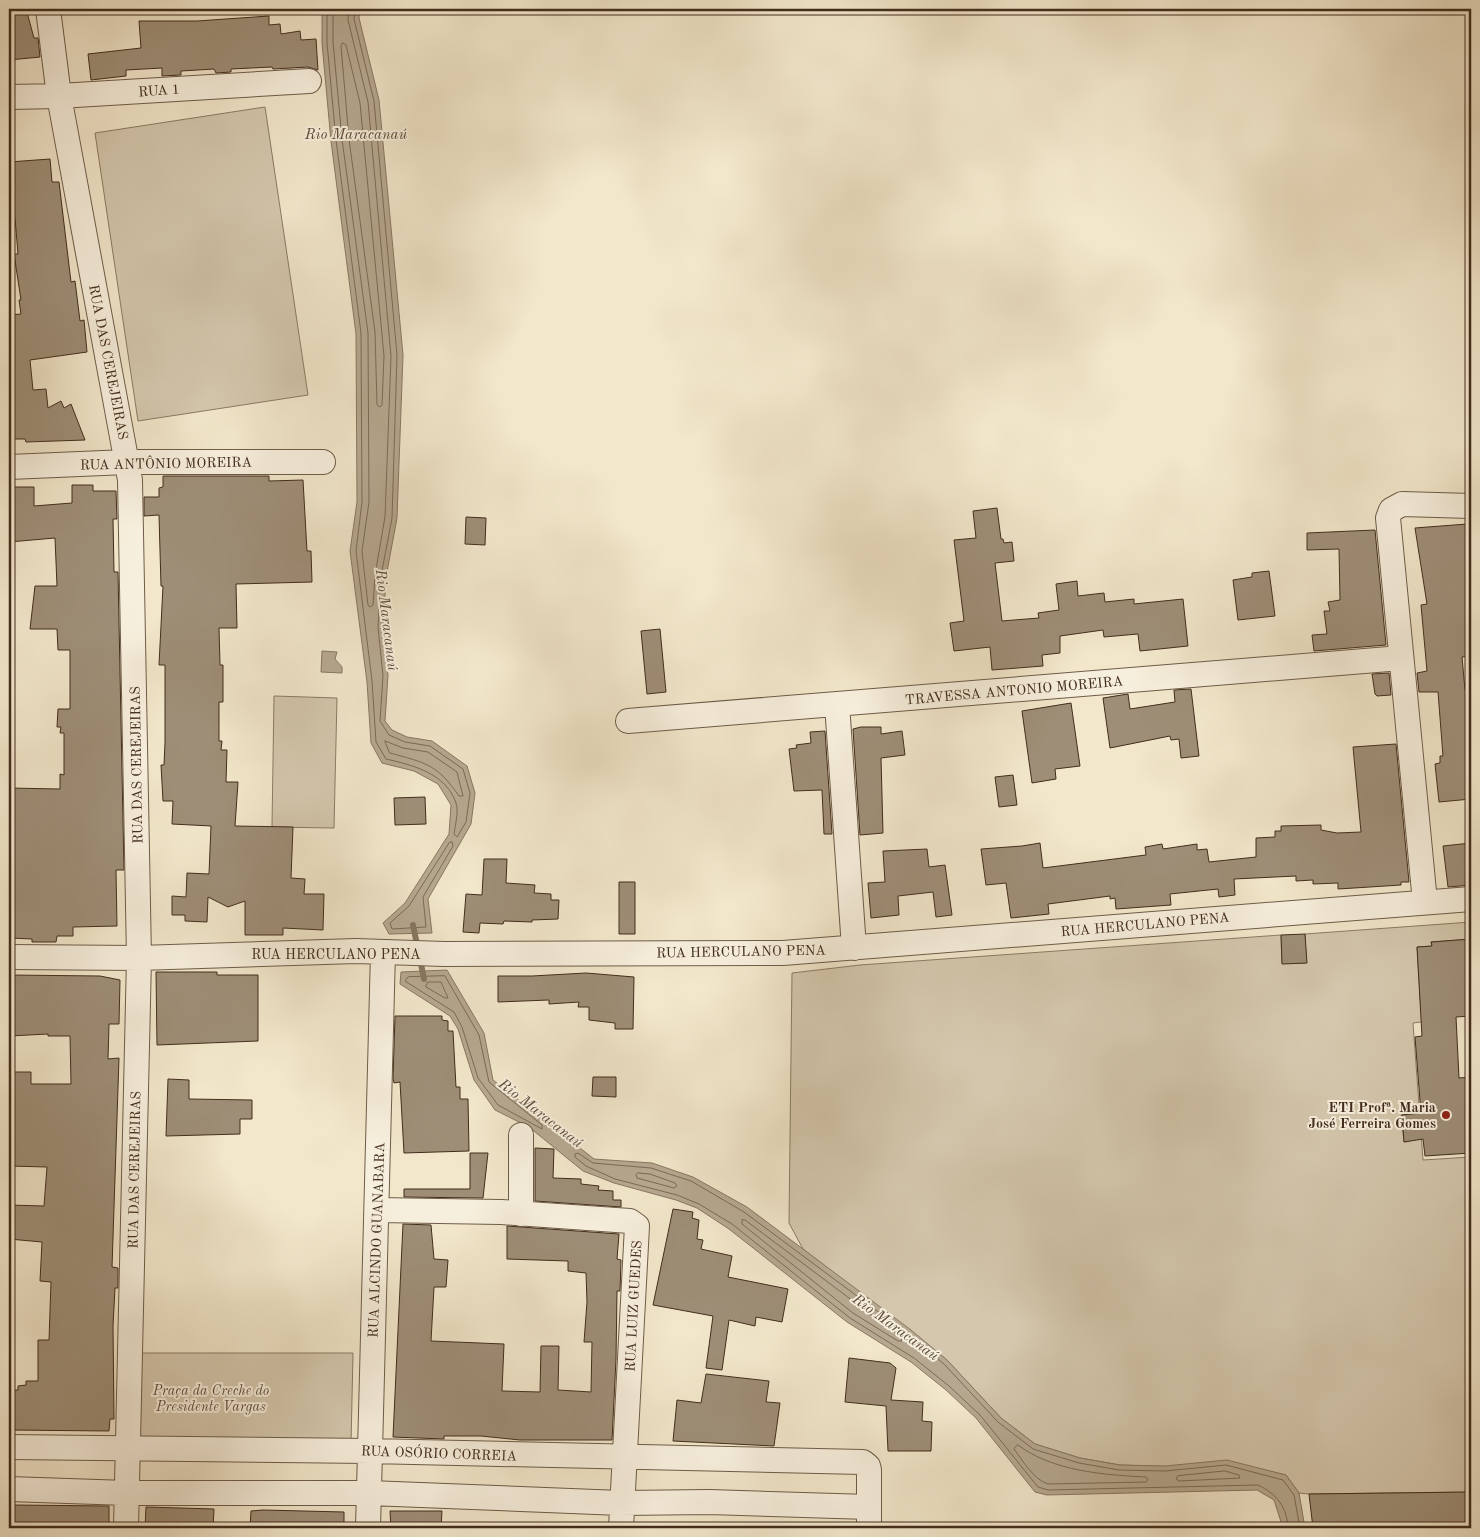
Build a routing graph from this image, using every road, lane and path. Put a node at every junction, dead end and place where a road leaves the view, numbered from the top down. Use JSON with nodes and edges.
{"nodes":[{"id":1,"x":48,"y":9,"type":"edge"},
{"id":2,"x":309,"y":80,"type":"dead end"},
{"id":3,"x":59,"y":96,"type":"junction"},
{"id":4,"x":9,"y":97,"type":"edge"},
{"id":5,"x":127,"y":462,"type":"junction"},
{"id":6,"x":323,"y":462,"type":"dead end"},
{"id":7,"x":9,"y":466,"type":"edge"},
{"id":8,"x":1471,"y":506,"type":"edge"},
{"id":9,"x":1401,"y":658,"type":"junction"},
{"id":10,"x":837,"y":704,"type":"junction"},
{"id":11,"x":628,"y":721,"type":"dead end"},
{"id":12,"x":1471,"y":899,"type":"edge"},
{"id":13,"x":1425,"y":902,"type":"junction"},
{"id":14,"x":854,"y":948,"type":"junction"},
{"id":15,"x":389,"y":952,"type":"junction"},
{"id":16,"x":9,"y":957,"type":"edge"},
{"id":17,"x":139,"y":958,"type":"junction"},
{"id":18,"x":521,"y":1136,"type":"dead end"},
{"id":19,"x":376,"y":1210,"type":"junction"},
{"id":20,"x":521,"y":1214,"type":"junction"},
{"id":21,"x":9,"y":1447,"type":"edge"},
{"id":22,"x":128,"y":1450,"type":"junction"},
{"id":23,"x":370,"y":1451,"type":"junction"},
{"id":24,"x":625,"y":1457,"type":"junction"},
{"id":25,"x":9,"y":1489,"type":"edge"},
{"id":26,"x":127,"y":1492,"type":"junction"},
{"id":27,"x":368,"y":1493,"type":"junction"},
{"id":28,"x":621,"y":1502,"type":"junction"},
{"id":29,"x":869,"y":1518,"type":"edge"},
{"id":30,"x":126,"y":1528,"type":"edge"},
{"id":31,"x":368,"y":1528,"type":"edge"},
{"id":32,"x":621,"y":1528,"type":"edge"}],
"edges":[{"from":1,"to":3,"type":"street","name":"RUA DAS CEREJEIRAS"},
{"from":2,"to":3,"type":"street","name":"RUA 1"},
{"from":3,"to":4,"type":"street","name":"RUA 1"},
{"from":3,"to":5,"type":"street","name":"RUA DAS CEREJEIRAS"},
{"from":5,"to":6,"type":"street","name":"RUA ANTÔNIO MOREIRA"},
{"from":5,"to":7,"type":"street","name":"RUA ANTÔNIO MOREIRA"},
{"from":5,"to":17,"type":"street","name":"RUA DAS CEREJEIRAS"},
{"from":8,"to":9,"type":"street"},
{"from":9,"to":10,"type":"street","name":"TRAVESSA ANTONIO MOREIRA"},
{"from":9,"to":13,"type":"street"},
{"from":10,"to":11,"type":"street","name":"TRAVESSA ANTONIO MOREIRA"},
{"from":10,"to":14,"type":"street"},
{"from":12,"to":13,"type":"street","name":"RUA HERCULANO PENA"},
{"from":13,"to":14,"type":"street","name":"RUA HERCULANO PENA"},
{"from":14,"to":15,"type":"street","name":"RUA HERCULANO PENA"},
{"from":15,"to":17,"type":"street","name":"RUA HERCULANO PENA"},
{"from":15,"to":19,"type":"street","name":"RUA ALCINDO GUANABARA"},
{"from":16,"to":17,"type":"street","name":"RUA HERCULANO PENA"},
{"from":17,"to":22,"type":"street","name":"RUA DAS CEREJEIRAS"},
{"from":18,"to":20,"type":"street"},
{"from":19,"to":20,"type":"street","name":"RUA LUIZ GUEDES"},
{"from":19,"to":23,"type":"street","name":"RUA ALCINDO GUANABARA"},
{"from":20,"to":24,"type":"street","name":"RUA LUIZ GUEDES"},
{"from":21,"to":22,"type":"street","name":"RUA OSÓRIO CORREIA"},
{"from":22,"to":23,"type":"street","name":"RUA OSÓRIO CORREIA"},
{"from":22,"to":26,"type":"street","name":"RUA DAS CEREJEIRAS"},
{"from":23,"to":24,"type":"street","name":"RUA OSÓRIO CORREIA"},
{"from":23,"to":27,"type":"street","name":"RUA ALCINDO GUANABARA"},
{"from":24,"to":28,"type":"street","name":"RUA LUIZ GUEDES"},
{"from":24,"to":29,"type":"street","name":"RUA OSÓRIO CORREIA"},
{"from":25,"to":26,"type":"street"},
{"from":26,"to":27,"type":"street"},
{"from":26,"to":30,"type":"street","name":"RUA DAS CEREJEIRAS"},
{"from":27,"to":28,"type":"street"},
{"from":27,"to":31,"type":"street","name":"RUA ALCINDO GUANABARA"},
{"from":28,"to":29,"type":"street"},
{"from":28,"to":32,"type":"street","name":"RUA LUIZ GUEDES"}]}
